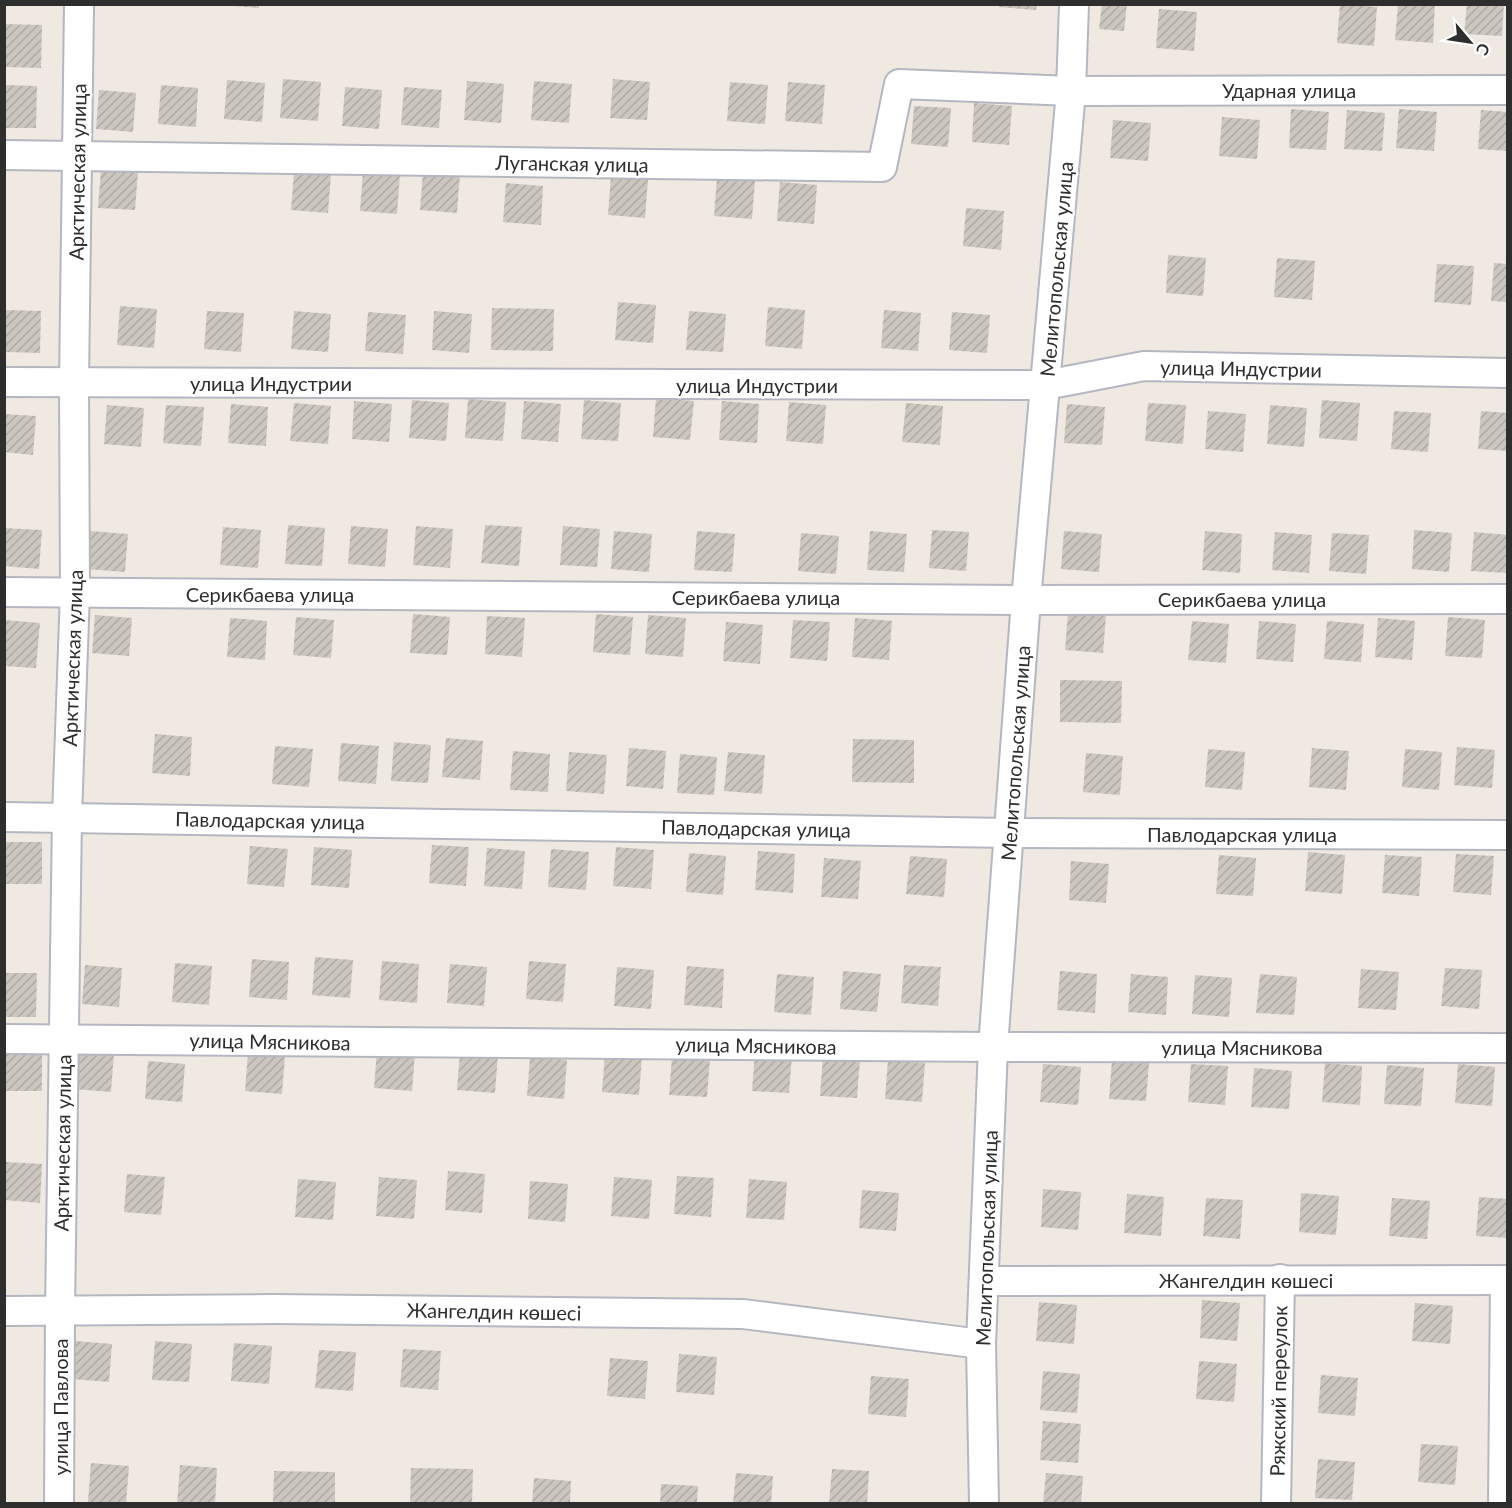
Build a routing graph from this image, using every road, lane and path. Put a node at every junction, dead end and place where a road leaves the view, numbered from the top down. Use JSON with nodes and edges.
{"nodes":[{"id":1,"x":79,"y":4,"type":"edge"},
{"id":2,"x":1074,"y":4,"type":"edge"},
{"id":3,"x":1508,"y":90,"type":"edge"},
{"id":4,"x":1071,"y":91,"type":"junction"},
{"id":5,"x":4,"y":155,"type":"edge"},
{"id":6,"x":77,"y":155,"type":"junction"},
{"id":7,"x":1508,"y":373,"type":"edge"},
{"id":8,"x":4,"y":382,"type":"edge"},
{"id":9,"x":74,"y":383,"type":"junction"},
{"id":10,"x":1046,"y":385,"type":"junction"},
{"id":11,"x":4,"y":592,"type":"edge"},
{"id":12,"x":75,"y":592,"type":"junction"},
{"id":13,"x":1508,"y":599,"type":"edge"},
{"id":14,"x":1026,"y":600,"type":"junction"},
{"id":15,"x":67,"y":816,"type":"junction"},
{"id":16,"x":4,"y":817,"type":"edge"},
{"id":17,"x":1010,"y":833,"type":"junction"},
{"id":18,"x":1508,"y":835,"type":"edge"},
{"id":19,"x":4,"y":1039,"type":"edge"},
{"id":20,"x":64,"y":1039,"type":"junction"},
{"id":21,"x":993,"y":1047,"type":"junction"},
{"id":22,"x":1508,"y":1048,"type":"edge"},
{"id":23,"x":1280,"y":1279,"type":"junction"},
{"id":24,"x":1506,"y":1280,"type":"edge"},
{"id":25,"x":985,"y":1281,"type":"junction"},
{"id":26,"x":4,"y":1311,"type":"edge"},
{"id":27,"x":60,"y":1311,"type":"junction"},
{"id":28,"x":981,"y":1344,"type":"junction"},
{"id":29,"x":59,"y":1503,"type":"edge"},
{"id":30,"x":984,"y":1503,"type":"edge"},
{"id":31,"x":1276,"y":1503,"type":"edge"},
{"id":32,"x":1503,"y":1503,"type":"edge"}],
"edges":[{"from":1,"to":6,"type":"street","name":"Арктическая улица"},
{"from":2,"to":4,"type":"street","name":"Мелитопольская улица"},
{"from":3,"to":4,"type":"street","name":"Ударная улица"},
{"from":4,"to":6,"type":"street","name":"Луганская улица"},
{"from":4,"to":10,"type":"street","name":"Мелитопольская улица"},
{"from":5,"to":6,"type":"street","name":"Луганская улица"},
{"from":6,"to":9,"type":"street","name":"Арктическая улица"},
{"from":7,"to":10,"type":"street","name":"улица Индустрии"},
{"from":8,"to":9,"type":"street","name":"улица Индустрии"},
{"from":9,"to":10,"type":"street","name":"улица Индустрии"},
{"from":9,"to":12,"type":"street","name":"Арктическая улица"},
{"from":10,"to":14,"type":"street","name":"Мелитопольская улица"},
{"from":11,"to":12,"type":"street","name":"Серикбаева улица"},
{"from":12,"to":14,"type":"street","name":"Серикбаева улица"},
{"from":12,"to":15,"type":"street","name":"Арктическая улица"},
{"from":13,"to":14,"type":"street","name":"Серикбаева улица"},
{"from":14,"to":17,"type":"street","name":"Мелитопольская улица"},
{"from":15,"to":16,"type":"street","name":"Павлодарская улица"},
{"from":15,"to":17,"type":"street","name":"Павлодарская улица"},
{"from":15,"to":20,"type":"street","name":"Арктическая улица"},
{"from":17,"to":18,"type":"street","name":"Павлодарская улица"},
{"from":17,"to":21,"type":"street","name":"Мелитопольская улица"},
{"from":19,"to":20,"type":"street","name":"улица Мясникова"},
{"from":20,"to":21,"type":"street","name":"улица Мясникова"},
{"from":20,"to":27,"type":"street","name":"Арктическая улица"},
{"from":21,"to":22,"type":"street","name":"улица Мясникова"},
{"from":21,"to":25,"type":"street","name":"Мелитопольская улица"},
{"from":23,"to":24,"type":"street","name":"Жангелдин көшесі"},
{"from":23,"to":25,"type":"street","name":"Жангелдин көшесі"},
{"from":23,"to":31,"type":"street","name":"Ряжский переулок"},
{"from":24,"to":32,"type":"street"},
{"from":25,"to":28,"type":"street","name":"Мелитопольская улица"},
{"from":26,"to":27,"type":"street","name":"Жангелдин көшесі"},
{"from":27,"to":28,"type":"street","name":"Жангелдин көшесі"},
{"from":27,"to":29,"type":"street","name":"улица Павлова"},
{"from":28,"to":30,"type":"street","name":"Мелитопольская улица"}]}
